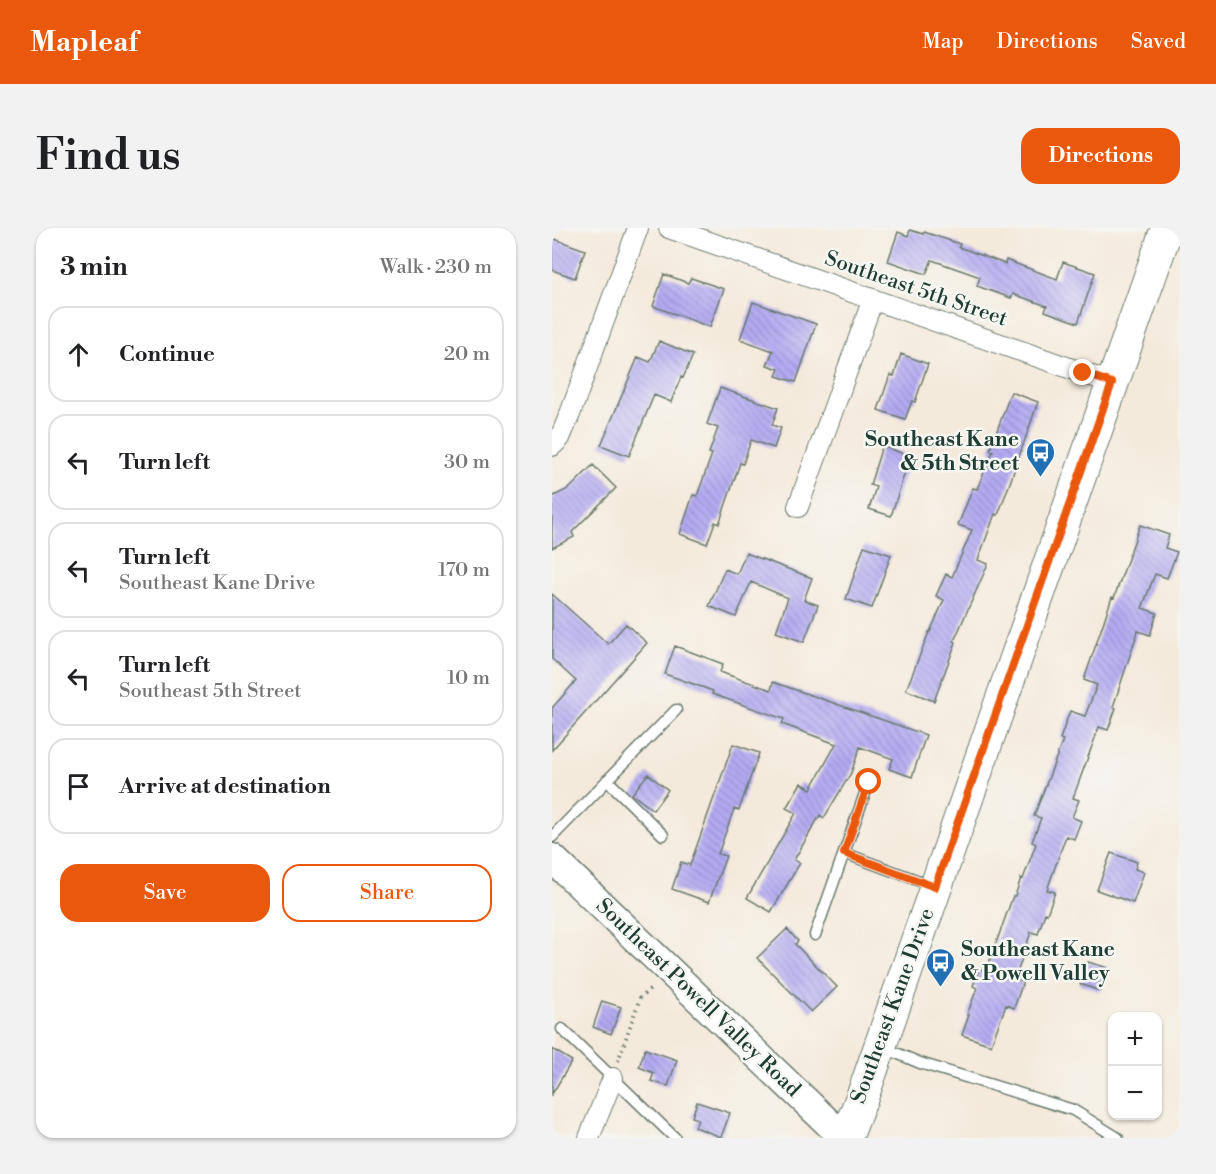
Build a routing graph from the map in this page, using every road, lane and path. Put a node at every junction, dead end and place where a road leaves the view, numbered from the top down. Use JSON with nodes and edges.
{"nodes":[{"id":1,"x":638,"y":228,"type":"edge"},
{"id":2,"x":669,"y":228,"type":"edge"},
{"id":3,"x":1167,"y":228,"type":"edge"},
{"id":4,"x":873,"y":299,"type":"junction"},
{"id":5,"x":1112,"y":383,"type":"junction"},
{"id":6,"x":552,"y":446,"type":"edge"},
{"id":7,"x":798,"y":507,"type":"dead end"},
{"id":8,"x":676,"y":710,"type":"dead end"},
{"id":9,"x":607,"y":780,"type":"junction"},
{"id":10,"x":869,"y":782,"type":"dead end"},
{"id":11,"x":663,"y":835,"type":"dead end"},
{"id":12,"x":552,"y":837,"type":"edge"},
{"id":13,"x":844,"y":853,"type":"junction"},
{"id":14,"x":552,"y":858,"type":"edge"},
{"id":15,"x":935,"y":887,"type":"junction"},
{"id":16,"x":814,"y":935,"type":"dead end"},
{"id":17,"x":671,"y":971,"type":"junction"},
{"id":18,"x":562,"y":1029,"type":"dead end"},
{"id":19,"x":880,"y":1046,"type":"junction"},
{"id":20,"x":608,"y":1074,"type":"junction"},
{"id":21,"x":590,"y":1138,"type":"edge"},
{"id":22,"x":675,"y":1138,"type":"edge"},
{"id":23,"x":845,"y":1138,"type":"edge"},
{"id":24,"x":1118,"y":1138,"type":"edge"}],
"edges":[{"from":1,"to":6,"type":"street"},
{"from":2,"to":4,"type":"street","name":"Southeast 5th Street"},
{"from":3,"to":5,"type":"main road","name":"Southeast Kane Drive"},
{"from":4,"to":5,"type":"street","name":"Southeast 5th Street"},
{"from":4,"to":7,"type":"street"},
{"from":5,"to":15,"type":"main road","name":"Southeast Kane Drive"},
{"from":8,"to":9,"type":"lane"},
{"from":9,"to":11,"type":"lane"},
{"from":9,"to":12,"type":"lane"},
{"from":10,"to":13,"type":"lane"},
{"from":13,"to":15,"type":"lane"},
{"from":13,"to":16,"type":"lane"},
{"from":14,"to":17,"type":"main road","name":"Southeast Powell Valley Road"},
{"from":15,"to":19,"type":"main road","name":"Southeast Kane Drive"},
{"from":17,"to":20,"type":"path"},
{"from":17,"to":23,"type":"main road","name":"Southeast Powell Valley Road"},
{"from":18,"to":20,"type":"lane"},
{"from":19,"to":23,"type":"main road","name":"Southeast Kane Drive"},
{"from":19,"to":24,"type":"lane"},
{"from":20,"to":21,"type":"street"},
{"from":20,"to":22,"type":"lane"}]}
